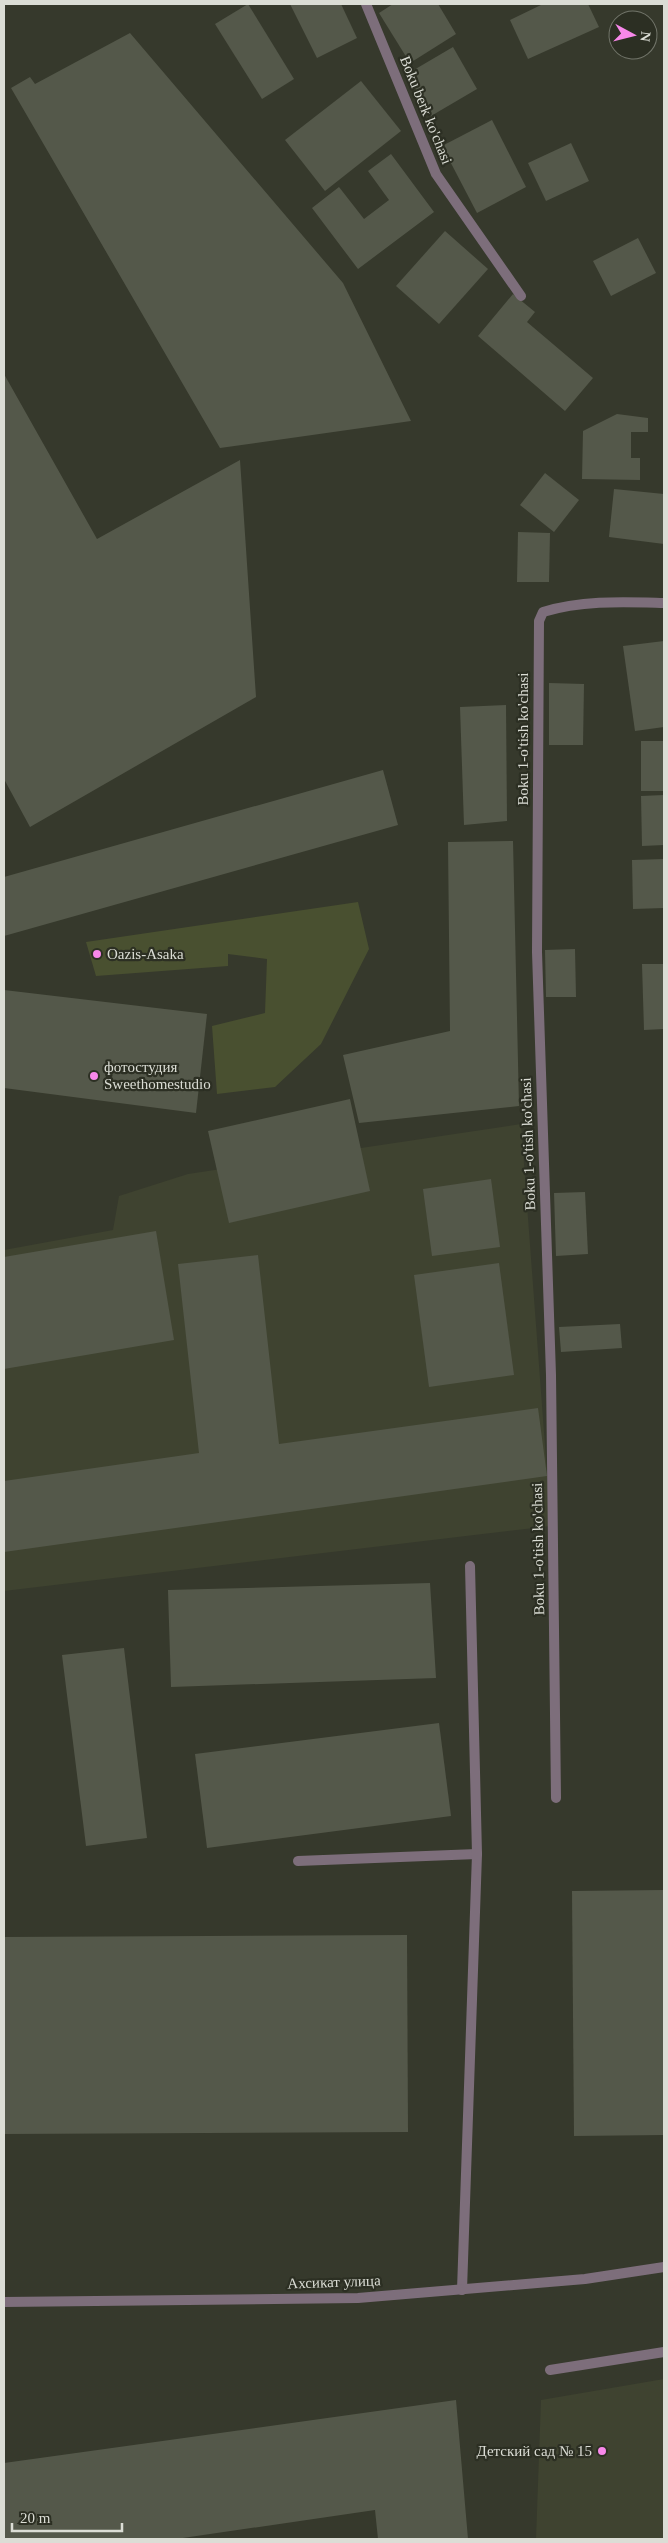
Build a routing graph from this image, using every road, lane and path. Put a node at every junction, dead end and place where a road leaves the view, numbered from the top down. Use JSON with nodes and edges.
{"nodes":[{"id":1,"x":366,"y":4,"type":"edge"},
{"id":2,"x":522,"y":296,"type":"dead end"},
{"id":3,"x":664,"y":603,"type":"edge"},
{"id":4,"x":470,"y":1566,"type":"dead end"},
{"id":5,"x":556,"y":1798,"type":"dead end"},
{"id":6,"x":477,"y":1854,"type":"junction"},
{"id":7,"x":298,"y":1860,"type":"dead end"},
{"id":8,"x":664,"y":2267,"type":"edge"},
{"id":9,"x":462,"y":2290,"type":"junction"},
{"id":10,"x":4,"y":2302,"type":"edge"},
{"id":11,"x":664,"y":2352,"type":"edge"},
{"id":12,"x":550,"y":2370,"type":"dead end"}],
"edges":[{"from":1,"to":2,"type":"street","name":"Boku berk ko'chasi"},
{"from":3,"to":5,"type":"street","name":"Boku 1-o'tish ko'chasi"},
{"from":4,"to":6,"type":"street"},
{"from":6,"to":7,"type":"street"},
{"from":6,"to":9,"type":"street"},
{"from":8,"to":9,"type":"street","name":"Ахсикат улица"},
{"from":9,"to":10,"type":"street","name":"Ахсикат улица"},
{"from":11,"to":12,"type":"street"}]}
